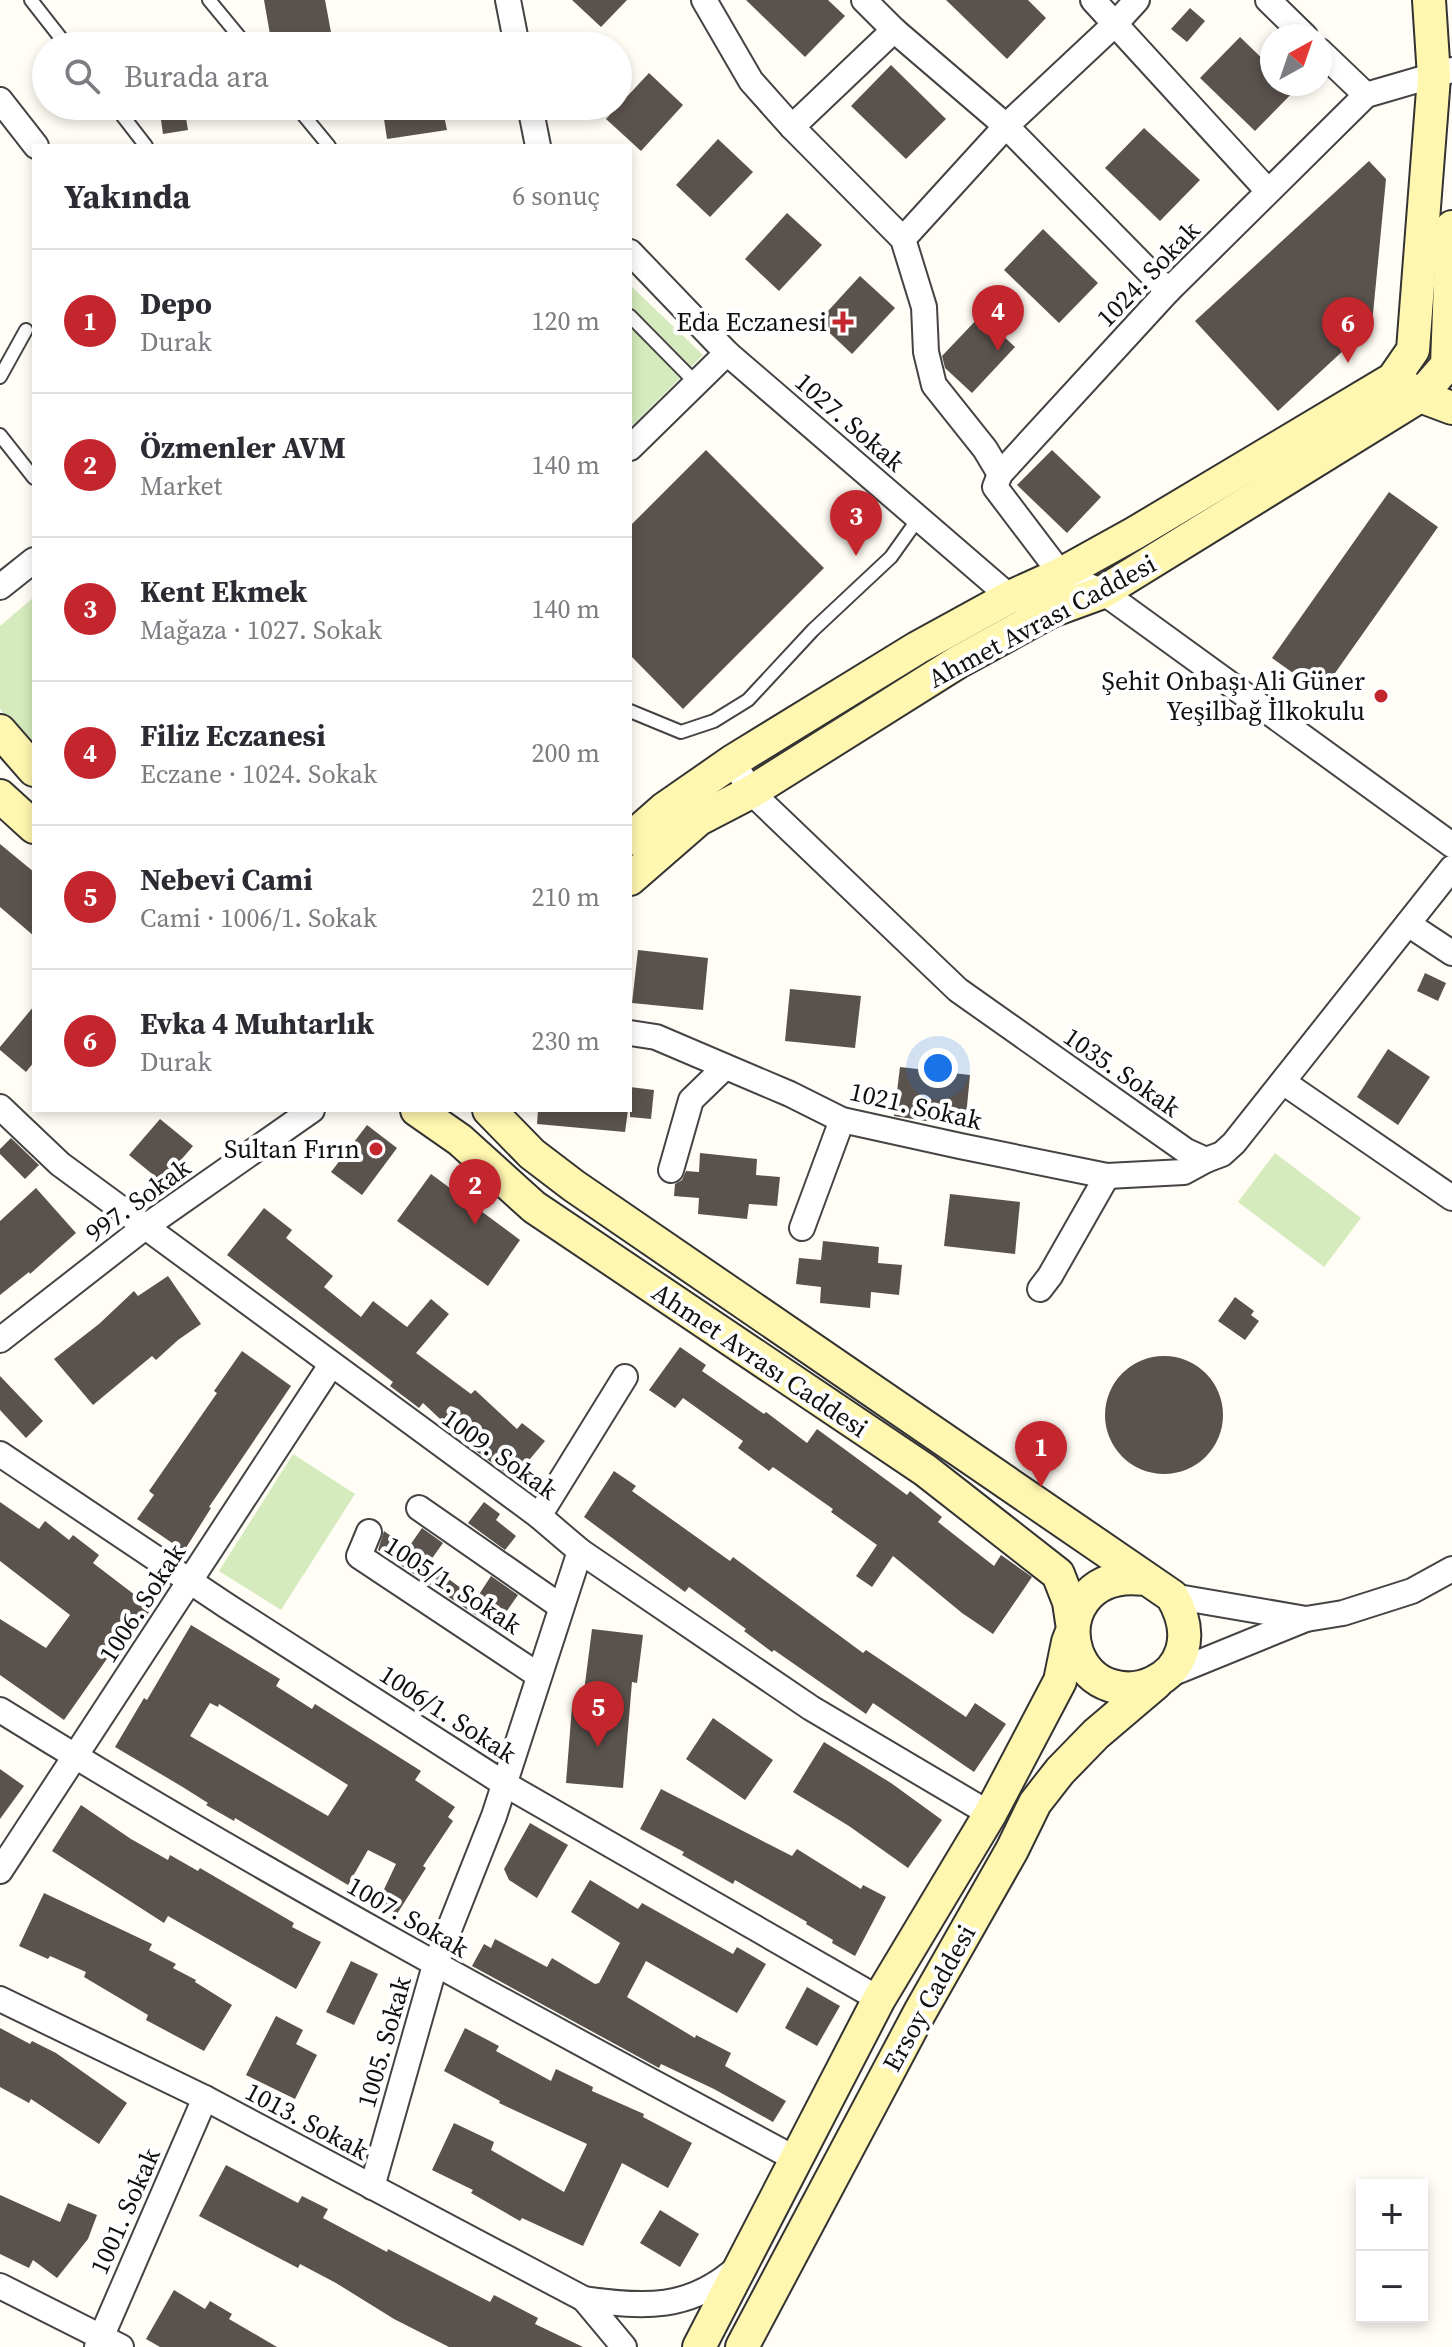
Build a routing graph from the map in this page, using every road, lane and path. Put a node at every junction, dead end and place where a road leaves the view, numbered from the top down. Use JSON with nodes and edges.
{"nodes":[{"id":1,"x":31,"y":0,"type":"edge"},
{"id":2,"x":209,"y":0,"type":"edge"},
{"id":3,"x":508,"y":0,"type":"edge"},
{"id":4,"x":704,"y":0,"type":"edge"},
{"id":5,"x":864,"y":0,"type":"edge"},
{"id":6,"x":1093,"y":0,"type":"edge"},
{"id":7,"x":1137,"y":0,"type":"edge"},
{"id":8,"x":1268,"y":0,"type":"edge"},
{"id":9,"x":1429,"y":0,"type":"edge"},
{"id":10,"x":1116,"y":23,"type":"junction"},
{"id":11,"x":1293,"y":24,"type":"edge"},
{"id":12,"x":894,"y":30,"type":"junction"},
{"id":13,"x":56,"y":32,"type":"edge"},
{"id":14,"x":235,"y":32,"type":"edge"},
{"id":15,"x":514,"y":32,"type":"edge"},
{"id":16,"x":1332,"y":62,"type":"edge"},
{"id":17,"x":1443,"y":73,"type":"edge"},
{"id":18,"x":1366,"y":95,"type":"junction"},
{"id":19,"x":0,"y":100,"type":"edge"},
{"id":20,"x":126,"y":120,"type":"edge"},
{"id":21,"x":308,"y":120,"type":"edge"},
{"id":22,"x":533,"y":120,"type":"edge"},
{"id":23,"x":1006,"y":126,"type":"junction"},
{"id":24,"x":792,"y":127,"type":"junction"},
{"id":25,"x":34,"y":144,"type":"edge"},
{"id":26,"x":144,"y":144,"type":"edge"},
{"id":27,"x":327,"y":144,"type":"edge"},
{"id":28,"x":538,"y":144,"type":"edge"},
{"id":29,"x":1268,"y":191,"type":"junction"},
{"id":30,"x":1452,"y":227,"type":"edge"},
{"id":31,"x":903,"y":239,"type":"junction"},
{"id":32,"x":632,"y":254,"type":"edge"},
{"id":33,"x":1168,"y":291,"type":"junction"},
{"id":34,"x":632,"y":318,"type":"edge"},
{"id":35,"x":26,"y":330,"type":"dead end"},
{"id":36,"x":1413,"y":350,"type":"junction"},
{"id":37,"x":727,"y":353,"type":"junction"},
{"id":38,"x":1450,"y":366,"type":"edge"},
{"id":39,"x":0,"y":377,"type":"edge"},
{"id":40,"x":696,"y":383,"type":"junction"},
{"id":41,"x":1406,"y":388,"type":"junction"},
{"id":42,"x":1452,"y":408,"type":"edge"},
{"id":43,"x":0,"y":435,"type":"edge"},
{"id":44,"x":632,"y":446,"type":"edge"},
{"id":45,"x":1000,"y":474,"type":"junction"},
{"id":46,"x":32,"y":475,"type":"edge"},
{"id":47,"x":918,"y":519,"type":"junction"},
{"id":48,"x":32,"y":562,"type":"edge"},
{"id":49,"x":1061,"y":574,"type":"junction"},
{"id":50,"x":0,"y":587,"type":"edge"},
{"id":51,"x":1103,"y":592,"type":"junction"},
{"id":52,"x":1010,"y":597,"type":"junction"},
{"id":53,"x":1051,"y":611,"type":"junction"},
{"id":54,"x":632,"y":712,"type":"edge"},
{"id":55,"x":0,"y":731,"type":"edge"},
{"id":56,"x":733,"y":761,"type":"junction"},
{"id":57,"x":32,"y":768,"type":"edge"},
{"id":58,"x":751,"y":792,"type":"junction"},
{"id":59,"x":0,"y":796,"type":"edge"},
{"id":60,"x":32,"y":825,"type":"edge"},
{"id":61,"x":632,"y":837,"type":"edge"},
{"id":62,"x":1452,"y":845,"type":"edge"},
{"id":63,"x":1452,"y":868,"type":"edge"},
{"id":64,"x":632,"y":877,"type":"edge"},
{"id":65,"x":1408,"y":924,"type":"junction"},
{"id":66,"x":1452,"y":953,"type":"edge"},
{"id":67,"x":632,"y":1033,"type":"edge"},
{"id":68,"x":725,"y":1067,"type":"junction"},
{"id":69,"x":1283,"y":1082,"type":"junction"},
{"id":70,"x":0,"y":1107,"type":"edge"},
{"id":71,"x":309,"y":1112,"type":"edge"},
{"id":72,"x":420,"y":1112,"type":"edge"},
{"id":73,"x":491,"y":1112,"type":"edge"},
{"id":74,"x":842,"y":1120,"type":"junction"},
{"id":75,"x":1206,"y":1160,"type":"junction"},
{"id":76,"x":671,"y":1170,"type":"dead end"},
{"id":77,"x":1107,"y":1176,"type":"junction"},
{"id":78,"x":1452,"y":1198,"type":"edge"},
{"id":79,"x":145,"y":1227,"type":"junction"},
{"id":80,"x":802,"y":1228,"type":"dead end"},
{"id":81,"x":1040,"y":1289,"type":"dead end"},
{"id":82,"x":0,"y":1340,"type":"edge"},
{"id":83,"x":331,"y":1365,"type":"junction"},
{"id":84,"x":625,"y":1377,"type":"dead end"},
{"id":85,"x":0,"y":1454,"type":"edge"},
{"id":86,"x":419,"y":1508,"type":"dead end"},
{"id":87,"x":539,"y":1516,"type":"junction"},
{"id":88,"x":369,"y":1532,"type":"dead end"},
{"id":89,"x":580,"y":1551,"type":"junction"},
{"id":90,"x":1452,"y":1569,"type":"edge"},
{"id":91,"x":1144,"y":1579,"type":"junction"},
{"id":92,"x":190,"y":1581,"type":"junction"},
{"id":93,"x":1172,"y":1596,"type":"junction"},
{"id":94,"x":560,"y":1606,"type":"junction"},
{"id":95,"x":1306,"y":1619,"type":"junction"},
{"id":96,"x":1073,"y":1629,"type":"junction"},
{"id":97,"x":538,"y":1675,"type":"junction"},
{"id":98,"x":1165,"y":1677,"type":"junction"},
{"id":99,"x":1060,"y":1681,"type":"joint"},
{"id":100,"x":0,"y":1710,"type":"edge"},
{"id":101,"x":75,"y":1756,"type":"junction"},
{"id":102,"x":503,"y":1783,"type":"junction"},
{"id":103,"x":990,"y":1814,"type":"junction"},
{"id":104,"x":0,"y":1871,"type":"edge"},
{"id":105,"x":435,"y":1965,"type":"junction"},
{"id":106,"x":0,"y":1999,"type":"edge"},
{"id":107,"x":879,"y":1999,"type":"junction"},
{"id":108,"x":205,"y":2098,"type":"junction"},
{"id":109,"x":796,"y":2159,"type":"junction"},
{"id":110,"x":372,"y":2187,"type":"junction"},
{"id":111,"x":742,"y":2263,"type":"junction"},
{"id":112,"x":0,"y":2286,"type":"edge"},
{"id":113,"x":584,"y":2299,"type":"junction"},
{"id":114,"x":106,"y":2343,"type":"edge"},
{"id":115,"x":624,"y":2347,"type":"edge"},
{"id":116,"x":699,"y":2347,"type":"edge"},
{"id":117,"x":742,"y":2347,"type":"edge"}],
"edges":[{"from":1,"to":13,"type":"lane"},
{"from":2,"to":14,"type":"lane"},
{"from":3,"to":15,"type":"street"},
{"from":4,"to":24,"type":"street"},
{"from":5,"to":12,"type":"street"},
{"from":6,"to":10,"type":"street"},
{"from":7,"to":10,"type":"street"},
{"from":8,"to":11,"type":"street"},
{"from":9,"to":17,"type":"main road"},
{"from":10,"to":23,"type":"street"},
{"from":10,"to":29,"type":"street"},
{"from":12,"to":23,"type":"street"},
{"from":12,"to":24,"type":"street"},
{"from":16,"to":18,"type":"street"},
{"from":17,"to":18,"type":"street","name":"1024. Sokak"},
{"from":17,"to":36,"type":"main road"},
{"from":18,"to":29,"type":"street","name":"1024. Sokak"},
{"from":19,"to":25,"type":"street"},
{"from":20,"to":26,"type":"lane"},
{"from":21,"to":27,"type":"lane"},
{"from":22,"to":28,"type":"street"},
{"from":23,"to":31,"type":"street"},
{"from":23,"to":33,"type":"street"},
{"from":24,"to":31,"type":"street"},
{"from":29,"to":33,"type":"street","name":"1024. Sokak"},
{"from":30,"to":38,"type":"main road"},
{"from":31,"to":45,"type":"street"},
{"from":32,"to":37,"type":"street","name":"1027. Sokak"},
{"from":33,"to":45,"type":"street","name":"1024. Sokak"},
{"from":34,"to":40,"type":"lane"},
{"from":35,"to":39,"type":"lane"},
{"from":36,"to":38,"type":"main road"},
{"from":36,"to":41,"type":"main road"},
{"from":37,"to":40,"type":"street"},
{"from":37,"to":47,"type":"street","name":"1027. Sokak"},
{"from":38,"to":41,"type":"main road"},
{"from":40,"to":44,"type":"street"},
{"from":41,"to":42,"type":"main road"},
{"from":41,"to":49,"type":"main road","name":"Ahmet Avrası Caddesi"},
{"from":41,"to":51,"type":"main road","name":"Ahmet Avrası Caddesi"},
{"from":43,"to":46,"type":"lane"},
{"from":45,"to":49,"type":"street"},
{"from":47,"to":52,"type":"street","name":"1027. Sokak"},
{"from":47,"to":54,"type":"lane"},
{"from":48,"to":50,"type":"street"},
{"from":49,"to":51,"type":"street"},
{"from":49,"to":52,"type":"main road","name":"Ahmet Avrası Caddesi"},
{"from":51,"to":53,"type":"main road","name":"Ahmet Avrası Caddesi"},
{"from":51,"to":62,"type":"street"},
{"from":52,"to":53,"type":"street","name":"1027. Sokak"},
{"from":52,"to":56,"type":"main road","name":"Ahmet Avrası Caddesi"},
{"from":53,"to":58,"type":"main road","name":"Ahmet Avrası Caddesi"},
{"from":55,"to":57,"type":"main road"},
{"from":56,"to":58,"type":"street","name":"1035. Sokak"},
{"from":56,"to":61,"type":"main road","name":"Ahmet Avrası Caddesi"},
{"from":58,"to":64,"type":"main road","name":"Ahmet Avrası Caddesi"},
{"from":58,"to":75,"type":"street","name":"1035. Sokak"},
{"from":59,"to":60,"type":"main road"},
{"from":63,"to":65,"type":"street"},
{"from":65,"to":66,"type":"street"},
{"from":65,"to":69,"type":"street"},
{"from":67,"to":68,"type":"street","name":"1021. Sokak"},
{"from":68,"to":74,"type":"street","name":"1021. Sokak"},
{"from":68,"to":76,"type":"street"},
{"from":69,"to":75,"type":"street"},
{"from":69,"to":78,"type":"street"},
{"from":70,"to":79,"type":"street","name":"1009. Sokak"},
{"from":71,"to":79,"type":"street","name":"997. Sokak"},
{"from":72,"to":96,"type":"main road","name":"Ahmet Avrası Caddesi"},
{"from":73,"to":91,"type":"main road","name":"Ahmet Avrası Caddesi"},
{"from":74,"to":77,"type":"street","name":"1021. Sokak"},
{"from":74,"to":80,"type":"street"},
{"from":75,"to":77,"type":"street","name":"1021. Sokak"},
{"from":77,"to":81,"type":"street"},
{"from":79,"to":82,"type":"street","name":"997. Sokak"},
{"from":79,"to":83,"type":"street","name":"1009. Sokak"},
{"from":83,"to":87,"type":"street","name":"1009. Sokak"},
{"from":83,"to":92,"type":"street","name":"1006. Sokak"},
{"from":84,"to":87,"type":"street"},
{"from":85,"to":92,"type":"street","name":"1006/1. Sokak"},
{"from":86,"to":94,"type":"street"},
{"from":87,"to":89,"type":"street","name":"1009. Sokak"},
{"from":88,"to":97,"type":"street","name":"1005/1. Sokak"},
{"from":89,"to":94,"type":"street","name":"1005. Sokak"},
{"from":89,"to":103,"type":"street","name":"1009. Sokak"},
{"from":90,"to":95,"type":"street"},
{"from":91,"to":93,"type":"main road","name":"Ahmet Avrası Caddesi"},
{"from":91,"to":96,"type":"main road","name":"Ahmet Avrası Caddesi"},
{"from":92,"to":101,"type":"street","name":"1006. Sokak"},
{"from":92,"to":102,"type":"street","name":"1006/1. Sokak"},
{"from":93,"to":95,"type":"street"},
{"from":93,"to":98,"type":"main road"},
{"from":94,"to":97,"type":"street","name":"1005. Sokak"},
{"from":95,"to":98,"type":"street"},
{"from":96,"to":98,"type":"main road","name":"Ahmet Avrası Caddesi"},
{"from":96,"to":99,"type":"main road","name":"Ahmet Avrası Caddesi"},
{"from":97,"to":102,"type":"street","name":"1005. Sokak"},
{"from":98,"to":117,"type":"main road","name":"Ersoy Caddesi"},
{"from":99,"to":103,"type":"main road","name":"Ersoy Caddesi"},
{"from":100,"to":101,"type":"street","name":"1007. Sokak"},
{"from":101,"to":104,"type":"street","name":"1006. Sokak"},
{"from":101,"to":105,"type":"street","name":"1007. Sokak"},
{"from":102,"to":105,"type":"street","name":"1005. Sokak"},
{"from":102,"to":107,"type":"street","name":"1006/1. Sokak"},
{"from":103,"to":107,"type":"main road","name":"Ersoy Caddesi"},
{"from":105,"to":109,"type":"street","name":"1007. Sokak"},
{"from":105,"to":110,"type":"street","name":"1005. Sokak"},
{"from":106,"to":108,"type":"street","name":"1013. Sokak"},
{"from":107,"to":109,"type":"main road","name":"Ersoy Caddesi"},
{"from":108,"to":110,"type":"street","name":"1013. Sokak"},
{"from":108,"to":114,"type":"street","name":"1001. Sokak"},
{"from":109,"to":111,"type":"main road","name":"Ersoy Caddesi"},
{"from":110,"to":113,"type":"street","name":"1013. Sokak"},
{"from":111,"to":113,"type":"street","name":"1013. Sokak"},
{"from":111,"to":116,"type":"main road","name":"Ersoy Caddesi"},
{"from":112,"to":114,"type":"street"},
{"from":113,"to":115,"type":"street","name":"1013. Sokak"}]}
